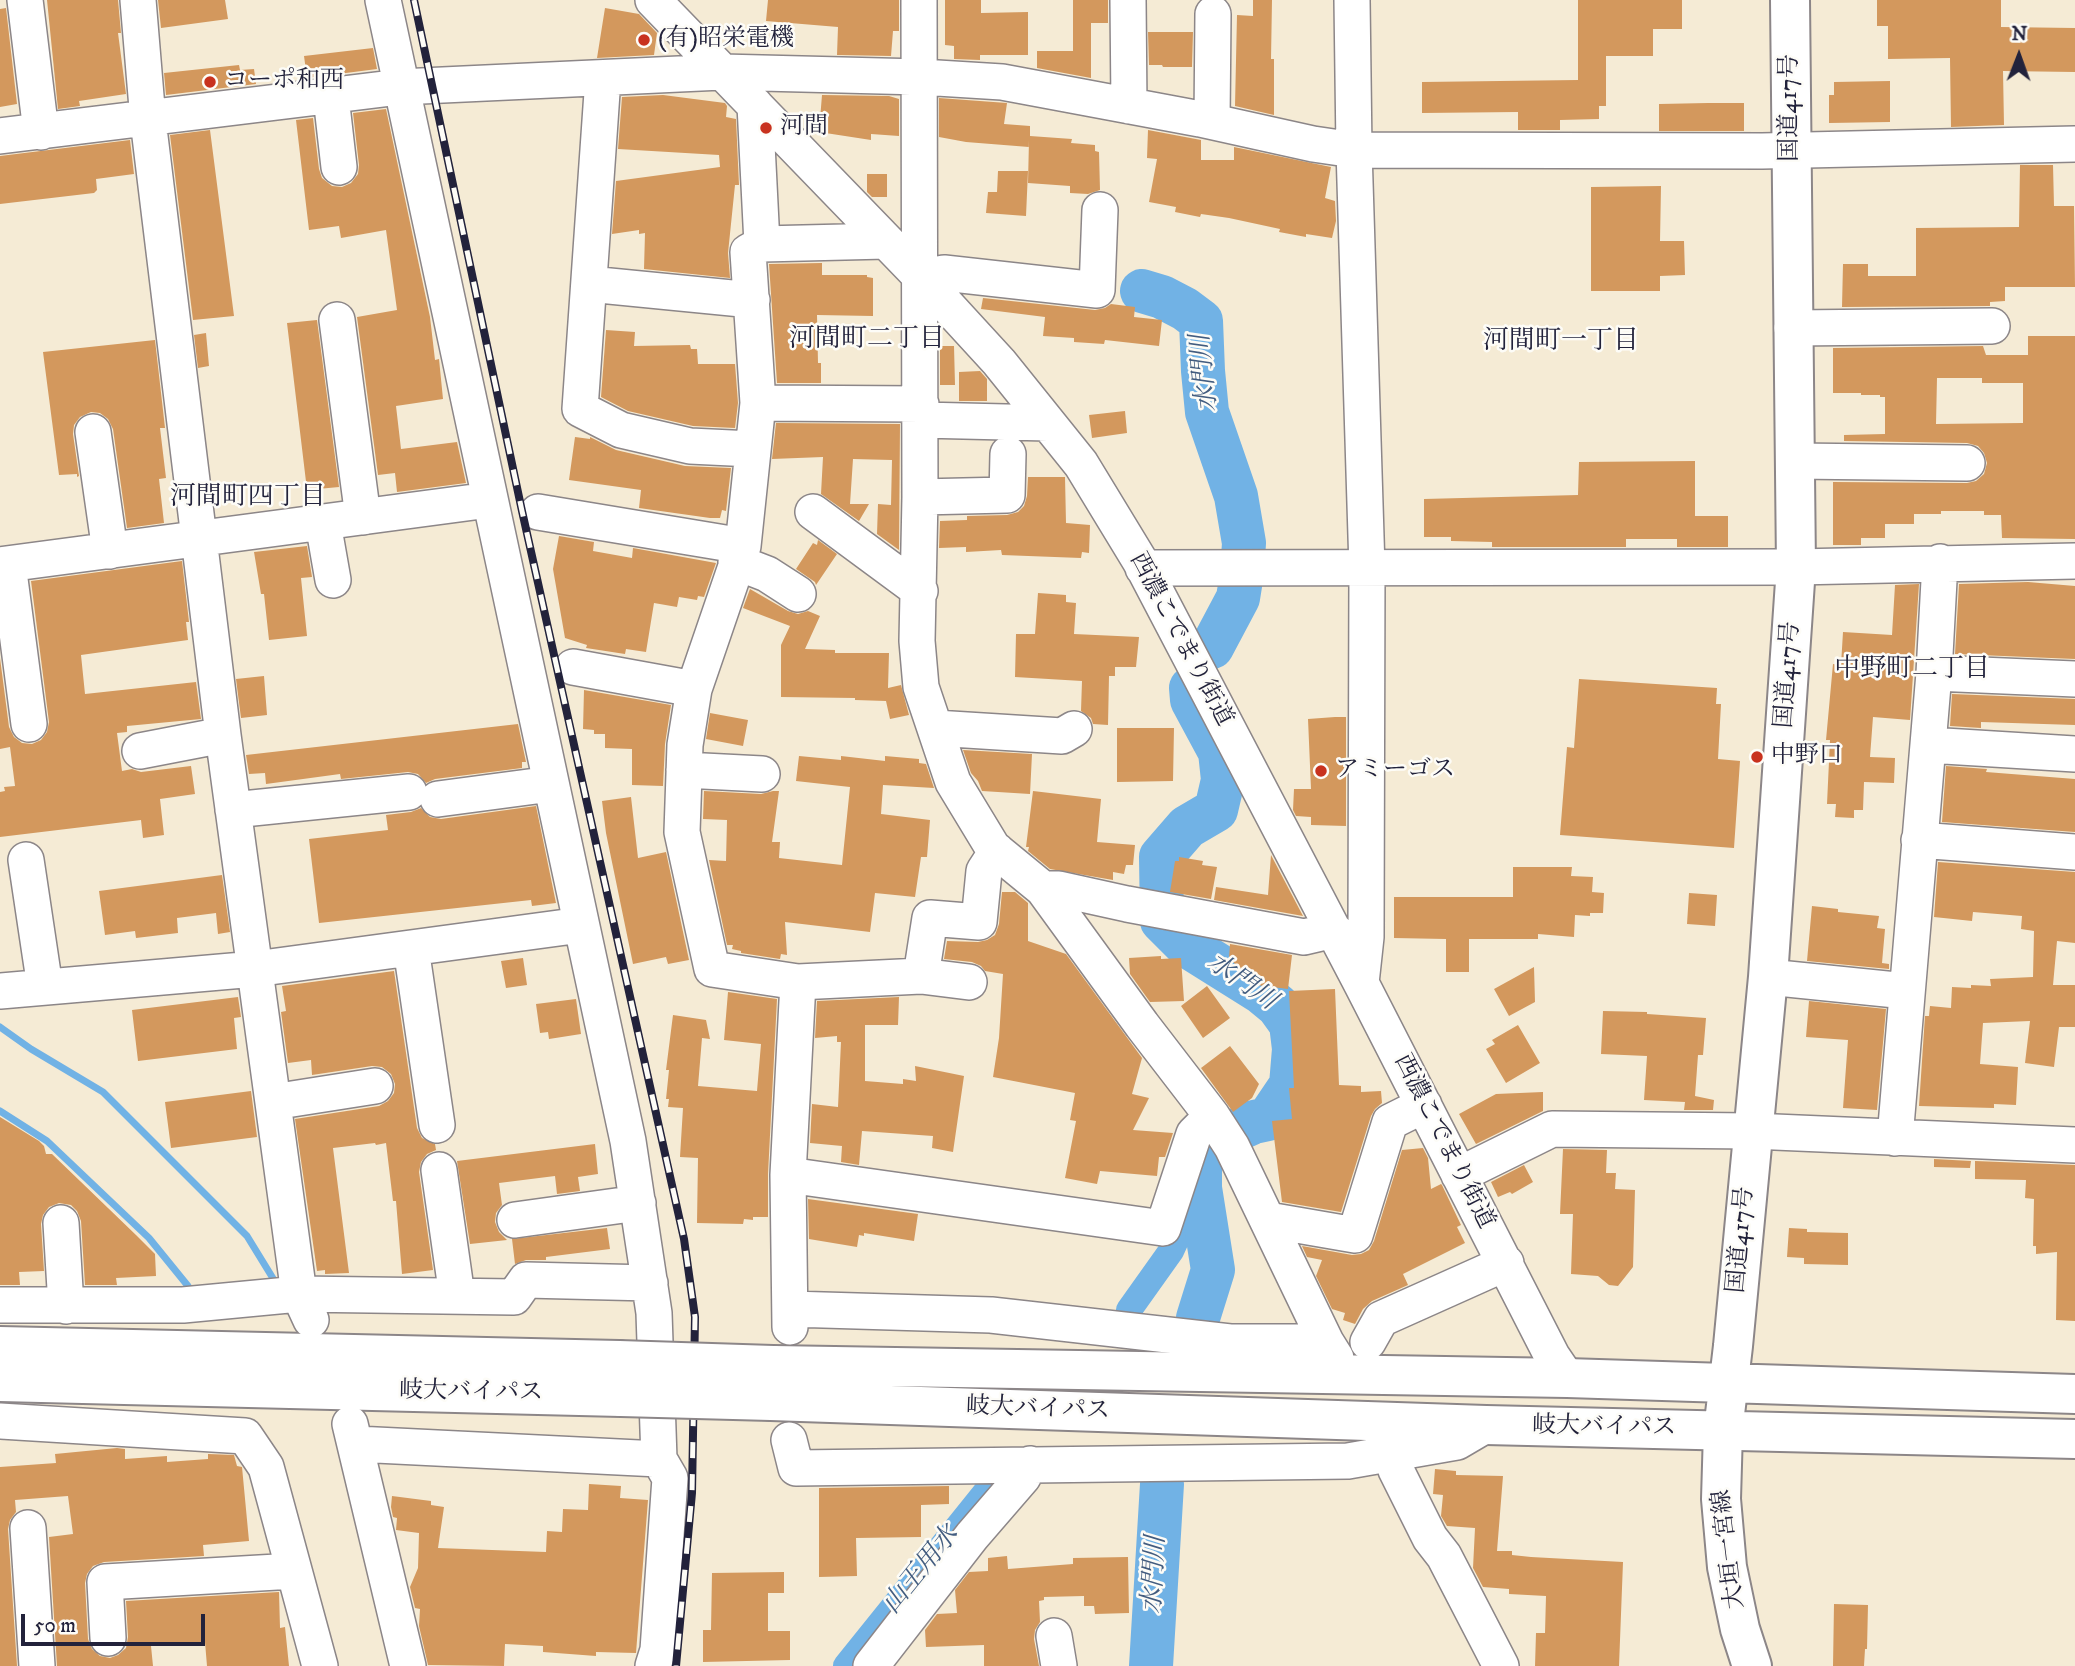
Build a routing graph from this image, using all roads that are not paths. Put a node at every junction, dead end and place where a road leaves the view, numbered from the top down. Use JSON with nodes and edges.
{"nodes":[{"id":1,"x":25,"y":0,"type":"edge"},
{"id":2,"x":138,"y":0,"type":"edge"},
{"id":3,"x":383,"y":0,"type":"edge"},
{"id":4,"x":653,"y":0,"type":"edge"},
{"id":5,"x":919,"y":0,"type":"edge"},
{"id":6,"x":1128,"y":0,"type":"edge"},
{"id":7,"x":1352,"y":0,"type":"edge"},
{"id":8,"x":1790,"y":0,"type":"edge"},
{"id":9,"x":1213,"y":14,"type":"dead end"},
{"id":10,"x":722,"y":72,"type":"junction"},
{"id":11,"x":921,"y":77,"type":"junction"},
{"id":12,"x":603,"y":78,"type":"junction"},
{"id":13,"x":400,"y":88,"type":"junction"},
{"id":14,"x":331,"y":97,"type":"junction"},
{"id":15,"x":755,"y":105,"type":"junction"},
{"id":16,"x":1129,"y":106,"type":"junction"},
{"id":17,"x":148,"y":120,"type":"junction"},
{"id":18,"x":1212,"y":121,"type":"junction"},
{"id":19,"x":41,"y":132,"type":"junction"},
{"id":20,"x":0,"y":136,"type":"edge"},
{"id":21,"x":2075,"y":144,"type":"edge"},
{"id":22,"x":1354,"y":150,"type":"junction"},
{"id":23,"x":1792,"y":150,"type":"junction"},
{"id":24,"x":339,"y":167,"type":"dead end"},
{"id":25,"x":1100,"y":210,"type":"dead end"},
{"id":26,"x":886,"y":240,"type":"junction"},
{"id":27,"x":762,"y":244,"type":"junction"},
{"id":28,"x":921,"y":277,"type":"junction"},
{"id":29,"x":589,"y":284,"type":"junction"},
{"id":30,"x":752,"y":300,"type":"junction"},
{"id":31,"x":337,"y":320,"type":"dead end"},
{"id":32,"x":1992,"y":326,"type":"dead end"},
{"id":33,"x":1792,"y":328,"type":"junction"},
{"id":34,"x":758,"y":403,"type":"junction"},
{"id":35,"x":921,"y":412,"type":"junction"},
{"id":36,"x":1048,"y":424,"type":"junction"},
{"id":37,"x":93,"y":432,"type":"dead end"},
{"id":38,"x":752,"y":449,"type":"junction"},
{"id":39,"x":1008,"y":454,"type":"dead end"},
{"id":40,"x":1794,"y":461,"type":"junction"},
{"id":41,"x":1967,"y":463,"type":"dead end"},
{"id":42,"x":920,"y":497,"type":"junction"},
{"id":43,"x":489,"y":500,"type":"junction"},
{"id":44,"x":538,"y":512,"type":"dead end"},
{"id":45,"x":813,"y":512,"type":"dead end"},
{"id":46,"x":363,"y":517,"type":"junction"},
{"id":47,"x":323,"y":523,"type":"junction"},
{"id":48,"x":199,"y":540,"type":"junction"},
{"id":49,"x":110,"y":551,"type":"junction"},
{"id":50,"x":739,"y":554,"type":"junction"},
{"id":51,"x":2075,"y":561,"type":"edge"},
{"id":52,"x":1940,"y":562,"type":"junction"},
{"id":53,"x":4,"y":565,"type":"edge"},
{"id":54,"x":1796,"y":567,"type":"junction"},
{"id":55,"x":1143,"y":568,"type":"junction"},
{"id":56,"x":1367,"y":568,"type":"junction"},
{"id":57,"x":333,"y":580,"type":"dead end"},
{"id":58,"x":919,"y":591,"type":"junction"},
{"id":59,"x":798,"y":594,"type":"dead end"},
{"id":60,"x":573,"y":667,"type":"dead end"},
{"id":61,"x":1934,"y":673,"type":"junction"},
{"id":62,"x":2075,"y":679,"type":"edge"},
{"id":63,"x":694,"y":689,"type":"junction"},
{"id":64,"x":29,"y":724,"type":"dead end"},
{"id":65,"x":935,"y":728,"type":"junction"},
{"id":66,"x":1074,"y":729,"type":"dead end"},
{"id":67,"x":222,"y":735,"type":"junction"},
{"id":68,"x":1928,"y":745,"type":"junction"},
{"id":69,"x":140,"y":751,"type":"dead end"},
{"id":70,"x":2075,"y":754,"type":"edge"},
{"id":71,"x":684,"y":770,"type":"junction"},
{"id":72,"x":762,"y":774,"type":"dead end"},
{"id":73,"x":551,"y":784,"type":"junction"},
{"id":74,"x":233,"y":810,"type":"junction"},
{"id":75,"x":1920,"y":840,"type":"junction"},
{"id":76,"x":997,"y":851,"type":"junction"},
{"id":77,"x":2075,"y":852,"type":"edge"},
{"id":78,"x":26,"y":860,"type":"dead end"},
{"id":79,"x":1043,"y":888,"type":"junction"},
{"id":80,"x":581,"y":925,"type":"junction"},
{"id":81,"x":1334,"y":930,"type":"junction"},
{"id":82,"x":411,"y":948,"type":"junction"},
{"id":83,"x":255,"y":969,"type":"junction"},
{"id":84,"x":921,"y":976,"type":"junction"},
{"id":85,"x":1768,"y":977,"type":"junction"},
{"id":86,"x":798,"y":982,"type":"junction"},
{"id":87,"x":969,"y":982,"type":"dead end"},
{"id":88,"x":1361,"y":983,"type":"junction"},
{"id":89,"x":45,"y":987,"type":"junction"},
{"id":90,"x":1906,"y":991,"type":"junction"},
{"id":91,"x":0,"y":992,"type":"edge"},
{"id":92,"x":375,"y":1086,"type":"dead end"},
{"id":93,"x":273,"y":1101,"type":"junction"},
{"id":94,"x":1424,"y":1105,"type":"junction"},
{"id":95,"x":437,"y":1125,"type":"dead end"},
{"id":96,"x":1220,"y":1128,"type":"junction"},
{"id":97,"x":1752,"y":1131,"type":"junction"},
{"id":98,"x":1895,"y":1138,"type":"junction"},
{"id":99,"x":2075,"y":1145,"type":"edge"},
{"id":100,"x":439,"y":1170,"type":"dead end"},
{"id":101,"x":788,"y":1175,"type":"junction"},
{"id":102,"x":1459,"y":1175,"type":"junction"},
{"id":103,"x":638,"y":1203,"type":"junction"},
{"id":104,"x":514,"y":1220,"type":"dead end"},
{"id":105,"x":1268,"y":1220,"type":"junction"},
{"id":106,"x":61,"y":1223,"type":"dead end"},
{"id":107,"x":1506,"y":1263,"type":"junction"},
{"id":108,"x":650,"y":1283,"type":"junction"},
{"id":109,"x":457,"y":1296,"type":"junction"},
{"id":110,"x":0,"y":1305,"type":"edge"},
{"id":111,"x":66,"y":1306,"type":"junction"},
{"id":112,"x":305,"y":1307,"type":"junction"},
{"id":113,"x":1368,"y":1342,"type":"dead end"},
{"id":114,"x":0,"y":1346,"type":"edge"},
{"id":115,"x":1331,"y":1358,"type":"junction"},
{"id":116,"x":1567,"y":1378,"type":"junction"},
{"id":117,"x":620,"y":1379,"type":"junction"},
{"id":118,"x":0,"y":1381,"type":"edge"},
{"id":119,"x":772,"y":1383,"type":"junction"},
{"id":120,"x":1728,"y":1384,"type":"junction"},
{"id":121,"x":2075,"y":1394,"type":"edge"},
{"id":122,"x":0,"y":1421,"type":"edge"},
{"id":123,"x":1723,"y":1431,"type":"junction"},
{"id":124,"x":1385,"y":1437,"type":"junction"},
{"id":125,"x":2075,"y":1439,"type":"edge"},
{"id":126,"x":789,"y":1440,"type":"dead end"},
{"id":127,"x":659,"y":1459,"type":"junction"},
{"id":128,"x":1030,"y":1464,"type":"junction"},
{"id":129,"x":28,"y":1528,"type":"dead end"},
{"id":130,"x":294,"y":1571,"type":"junction"},
{"id":131,"x":108,"y":1637,"type":"dead end"},
{"id":132,"x":37,"y":1666,"type":"edge"},
{"id":133,"x":320,"y":1666,"type":"edge"},
{"id":134,"x":408,"y":1666,"type":"edge"},
{"id":135,"x":653,"y":1666,"type":"edge"},
{"id":136,"x":871,"y":1666,"type":"edge"},
{"id":137,"x":1501,"y":1666,"type":"edge"},
{"id":138,"x":1752,"y":1666,"type":"edge"}],
"edges":[{"from":1,"to":19,"type":"street"},
{"from":2,"to":17,"type":"street"},
{"from":3,"to":13,"type":"street"},
{"from":4,"to":10,"type":"street","name":"西濃こでまり街道"},
{"from":5,"to":11,"type":"street"},
{"from":6,"to":16,"type":"street"},
{"from":7,"to":22,"type":"street"},
{"from":8,"to":23,"type":"main road","name":"国道417号"},
{"from":9,"to":18,"type":"street"},
{"from":10,"to":11,"type":"street"},
{"from":10,"to":12,"type":"street"},
{"from":10,"to":15,"type":"street","name":"西濃こでまり街道"},
{"from":11,"to":16,"type":"street"},
{"from":11,"to":28,"type":"street"},
{"from":12,"to":13,"type":"street"},
{"from":12,"to":29,"type":"street"},
{"from":13,"to":14,"type":"street"},
{"from":13,"to":43,"type":"street"},
{"from":14,"to":17,"type":"street"},
{"from":14,"to":24,"type":"street"},
{"from":15,"to":26,"type":"street","name":"西濃こでまり街道"},
{"from":15,"to":27,"type":"street"},
{"from":16,"to":18,"type":"street"},
{"from":17,"to":19,"type":"street"},
{"from":17,"to":48,"type":"street"},
{"from":18,"to":22,"type":"street"},
{"from":19,"to":20,"type":"street"},
{"from":21,"to":23,"type":"street"},
{"from":22,"to":23,"type":"street"},
{"from":22,"to":56,"type":"street"},
{"from":23,"to":33,"type":"main road","name":"国道417号"},
{"from":25,"to":28,"type":"street"},
{"from":26,"to":27,"type":"street"},
{"from":26,"to":28,"type":"street","name":"西濃こでまり街道"},
{"from":27,"to":30,"type":"street"},
{"from":28,"to":35,"type":"street"},
{"from":28,"to":36,"type":"street","name":"西濃こでまり街道"},
{"from":29,"to":30,"type":"street"},
{"from":29,"to":38,"type":"street"},
{"from":30,"to":34,"type":"street"},
{"from":31,"to":46,"type":"street"},
{"from":32,"to":33,"type":"street"},
{"from":33,"to":40,"type":"main road","name":"国道417号"},
{"from":34,"to":35,"type":"street"},
{"from":34,"to":38,"type":"street"},
{"from":35,"to":36,"type":"street"},
{"from":35,"to":42,"type":"street"},
{"from":36,"to":55,"type":"street","name":"西濃こでまり街道"},
{"from":37,"to":49,"type":"street"},
{"from":38,"to":50,"type":"street"},
{"from":39,"to":42,"type":"street"},
{"from":40,"to":41,"type":"street"},
{"from":40,"to":54,"type":"main road","name":"国道417号"},
{"from":42,"to":58,"type":"street"},
{"from":43,"to":46,"type":"street"},
{"from":43,"to":73,"type":"street"},
{"from":44,"to":50,"type":"street"},
{"from":45,"to":58,"type":"street"},
{"from":46,"to":47,"type":"street"},
{"from":47,"to":48,"type":"street"},
{"from":47,"to":57,"type":"street"},
{"from":48,"to":49,"type":"street"},
{"from":48,"to":67,"type":"street"},
{"from":49,"to":53,"type":"street"},
{"from":50,"to":59,"type":"street"},
{"from":50,"to":63,"type":"street"},
{"from":51,"to":52,"type":"street"},
{"from":52,"to":54,"type":"street"},
{"from":52,"to":61,"type":"street"},
{"from":53,"to":64,"type":"street"},
{"from":54,"to":56,"type":"street"},
{"from":54,"to":85,"type":"main road","name":"国道417号"},
{"from":55,"to":56,"type":"street"},
{"from":55,"to":81,"type":"street","name":"西濃こでまり街道"},
{"from":56,"to":88,"type":"street"},
{"from":58,"to":65,"type":"street"},
{"from":60,"to":63,"type":"street"},
{"from":61,"to":62,"type":"street"},
{"from":61,"to":68,"type":"street"},
{"from":63,"to":71,"type":"street"},
{"from":65,"to":66,"type":"street"},
{"from":65,"to":76,"type":"street"},
{"from":67,"to":69,"type":"street"},
{"from":67,"to":74,"type":"street"},
{"from":68,"to":70,"type":"street"},
{"from":68,"to":75,"type":"street"},
{"from":71,"to":72,"type":"street"},
{"from":71,"to":86,"type":"street"},
{"from":73,"to":74,"type":"street"},
{"from":73,"to":80,"type":"street"},
{"from":74,"to":83,"type":"street"},
{"from":75,"to":77,"type":"street"},
{"from":75,"to":90,"type":"street"},
{"from":76,"to":79,"type":"street"},
{"from":76,"to":84,"type":"street"},
{"from":78,"to":89,"type":"street"},
{"from":79,"to":81,"type":"street"},
{"from":79,"to":96,"type":"street"},
{"from":80,"to":82,"type":"street"},
{"from":80,"to":103,"type":"street"},
{"from":81,"to":88,"type":"street","name":"西濃こでまり街道"},
{"from":82,"to":83,"type":"street"},
{"from":82,"to":95,"type":"street"},
{"from":83,"to":89,"type":"street"},
{"from":83,"to":93,"type":"street"},
{"from":84,"to":86,"type":"street"},
{"from":84,"to":87,"type":"street"},
{"from":85,"to":90,"type":"street"},
{"from":85,"to":97,"type":"main road","name":"国道417号"},
{"from":86,"to":101,"type":"street"},
{"from":88,"to":94,"type":"street","name":"西濃こでまり街道"},
{"from":89,"to":91,"type":"street"},
{"from":90,"to":98,"type":"street"},
{"from":92,"to":93,"type":"street"},
{"from":93,"to":112,"type":"street"},
{"from":94,"to":102,"type":"street","name":"西濃こでまり街道"},
{"from":94,"to":105,"type":"street"},
{"from":96,"to":101,"type":"street"},
{"from":96,"to":105,"type":"street"},
{"from":97,"to":98,"type":"street"},
{"from":97,"to":102,"type":"street"},
{"from":97,"to":120,"type":"main road","name":"国道417号"},
{"from":98,"to":99,"type":"street"},
{"from":100,"to":109,"type":"street"},
{"from":101,"to":115,"type":"street"},
{"from":102,"to":107,"type":"street","name":"西濃こでまり街道"},
{"from":103,"to":104,"type":"street"},
{"from":103,"to":108,"type":"street"},
{"from":105,"to":115,"type":"street"},
{"from":106,"to":111,"type":"street"},
{"from":107,"to":113,"type":"street"},
{"from":107,"to":116,"type":"street","name":"西濃こでまり街道"},
{"from":108,"to":109,"type":"street"},
{"from":108,"to":127,"type":"street"},
{"from":109,"to":112,"type":"street"},
{"from":110,"to":111,"type":"street"},
{"from":111,"to":112,"type":"street"},
{"from":114,"to":117,"type":"main road","name":"岐大バイパス"},
{"from":115,"to":116,"type":"main road","name":"岐大バイパス"},
{"from":115,"to":119,"type":"main road","name":"岐大バイパス"},
{"from":116,"to":120,"type":"main road","name":"岐大バイパス"},
{"from":117,"to":118,"type":"main road","name":"岐大バイパス"},
{"from":117,"to":119,"type":"main road","name":"岐大バイパス","bridge":true},
{"from":119,"to":124,"type":"main road","name":"岐大バイパス"},
{"from":120,"to":121,"type":"main road","name":"岐大バイパス"},
{"from":120,"to":123,"type":"main road","name":"国道417号"},
{"from":122,"to":130,"type":"street"},
{"from":123,"to":124,"type":"main road","name":"岐大バイパス"},
{"from":123,"to":125,"type":"main road","name":"岐大バイパス"},
{"from":123,"to":138,"type":"main road","name":"大垣一宮線"},
{"from":124,"to":128,"type":"street"},
{"from":124,"to":137,"type":"street"},
{"from":126,"to":128,"type":"street"},
{"from":127,"to":134,"type":"street"},
{"from":127,"to":135,"type":"street"},
{"from":128,"to":136,"type":"street"},
{"from":129,"to":132,"type":"street"},
{"from":130,"to":131,"type":"street"},
{"from":130,"to":133,"type":"street"}]}
